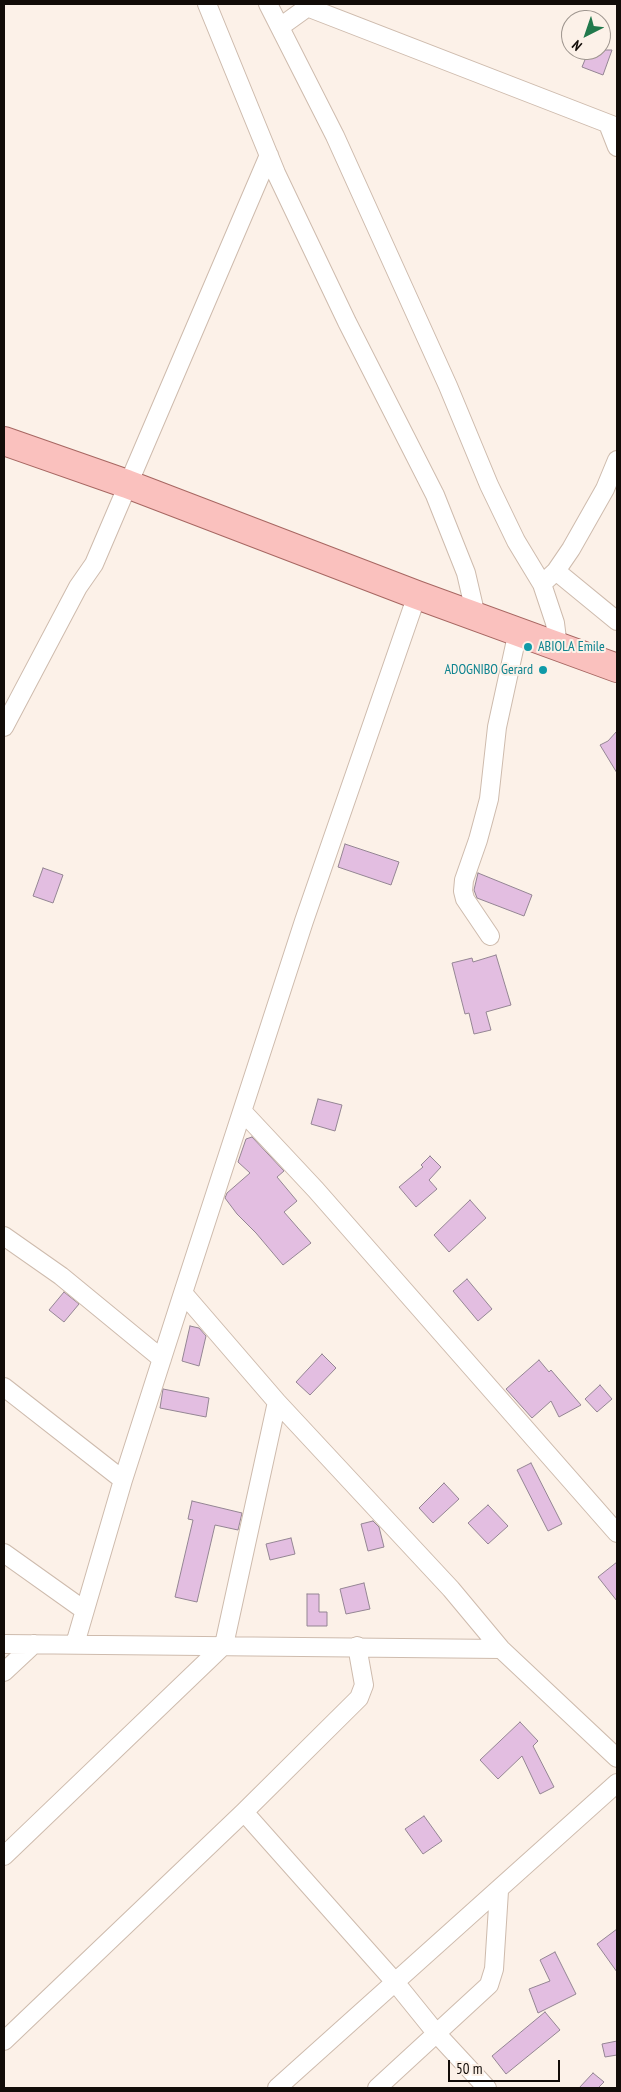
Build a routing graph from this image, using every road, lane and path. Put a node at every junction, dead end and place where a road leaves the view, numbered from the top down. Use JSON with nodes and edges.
{"nodes":[{"id":1,"x":207,"y":4,"type":"edge"},
{"id":2,"x":268,"y":4,"type":"edge"},
{"id":3,"x":309,"y":5,"type":"edge"},
{"id":4,"x":280,"y":27,"type":"junction"},
{"id":5,"x":612,"y":126,"type":"edge"},
{"id":6,"x":617,"y":147,"type":"edge"},
{"id":7,"x":269,"y":155,"type":"junction"},
{"id":8,"x":4,"y":441,"type":"edge"},
{"id":9,"x":617,"y":460,"type":"edge"},
{"id":10,"x":127,"y":484,"type":"junction"},
{"id":11,"x":556,"y":571,"type":"junction"},
{"id":12,"x":542,"y":584,"type":"junction"},
{"id":13,"x":417,"y":595,"type":"junction"},
{"id":14,"x":476,"y":616,"type":"junction"},
{"id":15,"x":617,"y":621,"type":"edge"},
{"id":16,"x":518,"y":631,"type":"junction"},
{"id":17,"x":558,"y":647,"type":"junction"},
{"id":18,"x":617,"y":668,"type":"edge"},
{"id":19,"x":4,"y":727,"type":"edge"},
{"id":20,"x":490,"y":936,"type":"dead end"},
{"id":21,"x":243,"y":1112,"type":"junction"},
{"id":22,"x":4,"y":1236,"type":"edge"},
{"id":23,"x":184,"y":1293,"type":"junction"},
{"id":24,"x":162,"y":1359,"type":"junction"},
{"id":25,"x":4,"y":1387,"type":"edge"},
{"id":26,"x":277,"y":1402,"type":"junction"},
{"id":27,"x":123,"y":1480,"type":"junction"},
{"id":28,"x":617,"y":1532,"type":"edge"},
{"id":29,"x":4,"y":1554,"type":"edge"},
{"id":30,"x":84,"y":1610,"type":"junction"},
{"id":31,"x":4,"y":1644,"type":"edge"},
{"id":32,"x":34,"y":1644,"type":"junction"},
{"id":33,"x":75,"y":1644,"type":"junction"},
{"id":34,"x":224,"y":1645,"type":"junction"},
{"id":35,"x":357,"y":1646,"type":"junction"},
{"id":36,"x":501,"y":1649,"type":"junction"},
{"id":37,"x":4,"y":1672,"type":"edge"},
{"id":38,"x":617,"y":1758,"type":"edge"},
{"id":39,"x":617,"y":1783,"type":"edge"},
{"id":40,"x":244,"y":1812,"type":"junction"},
{"id":41,"x":4,"y":1856,"type":"edge"},
{"id":42,"x":499,"y":1891,"type":"junction"},
{"id":43,"x":395,"y":1982,"type":"junction"},
{"id":44,"x":437,"y":2034,"type":"junction"},
{"id":45,"x":4,"y":2041,"type":"edge"},
{"id":46,"x":278,"y":2088,"type":"edge"},
{"id":47,"x":377,"y":2088,"type":"edge"},
{"id":48,"x":487,"y":2088,"type":"edge"}],
"edges":[{"from":1,"to":7,"type":"street"},
{"from":2,"to":4,"type":"street"},
{"from":3,"to":4,"type":"street"},
{"from":3,"to":5,"type":"street"},
{"from":4,"to":12,"type":"street"},
{"from":5,"to":6,"type":"street"},
{"from":7,"to":10,"type":"street"},
{"from":7,"to":14,"type":"street"},
{"from":8,"to":10,"type":"main road"},
{"from":9,"to":11,"type":"street"},
{"from":10,"to":13,"type":"main road"},
{"from":10,"to":19,"type":"street"},
{"from":11,"to":12,"type":"street"},
{"from":11,"to":15,"type":"street"},
{"from":12,"to":17,"type":"street"},
{"from":13,"to":14,"type":"main road"},
{"from":13,"to":21,"type":"street"},
{"from":14,"to":16,"type":"main road"},
{"from":16,"to":17,"type":"main road"},
{"from":16,"to":20,"type":"street"},
{"from":17,"to":18,"type":"main road"},
{"from":21,"to":23,"type":"street"},
{"from":21,"to":28,"type":"street"},
{"from":22,"to":24,"type":"street"},
{"from":23,"to":24,"type":"street"},
{"from":23,"to":26,"type":"street"},
{"from":24,"to":27,"type":"street"},
{"from":25,"to":27,"type":"street"},
{"from":26,"to":34,"type":"street"},
{"from":26,"to":36,"type":"street"},
{"from":27,"to":30,"type":"street"},
{"from":29,"to":30,"type":"street"},
{"from":30,"to":33,"type":"street"},
{"from":31,"to":32,"type":"street"},
{"from":32,"to":33,"type":"street"},
{"from":32,"to":37,"type":"street"},
{"from":33,"to":34,"type":"street"},
{"from":34,"to":35,"type":"street"},
{"from":34,"to":41,"type":"street"},
{"from":35,"to":36,"type":"street"},
{"from":35,"to":40,"type":"street"},
{"from":36,"to":38,"type":"street"},
{"from":39,"to":42,"type":"street"},
{"from":40,"to":43,"type":"street"},
{"from":40,"to":45,"type":"street"},
{"from":42,"to":43,"type":"street"},
{"from":42,"to":44,"type":"street"},
{"from":43,"to":44,"type":"street"},
{"from":43,"to":46,"type":"street"},
{"from":44,"to":47,"type":"street"},
{"from":44,"to":48,"type":"street"}]}
